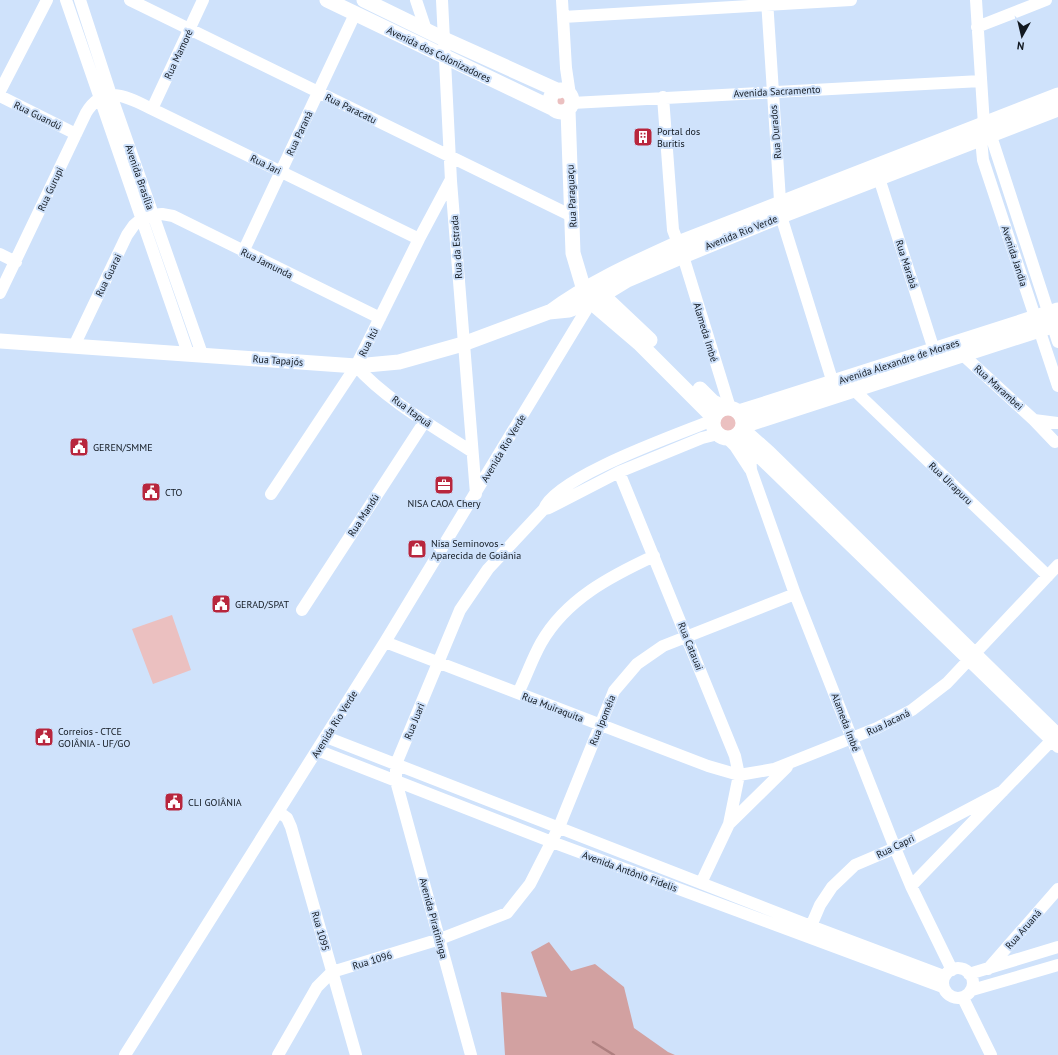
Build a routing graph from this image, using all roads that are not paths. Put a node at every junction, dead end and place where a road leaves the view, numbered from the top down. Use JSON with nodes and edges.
{"nodes":[{"id":1,"x":46,"y":0,"type":"edge"},
{"id":2,"x":66,"y":0,"type":"edge"},
{"id":3,"x":80,"y":0,"type":"edge"},
{"id":4,"x":130,"y":0,"type":"edge"},
{"id":5,"x":203,"y":0,"type":"edge"},
{"id":6,"x":327,"y":0,"type":"edge"},
{"id":7,"x":364,"y":0,"type":"edge"},
{"id":8,"x":416,"y":0,"type":"edge"},
{"id":9,"x":442,"y":0,"type":"edge"},
{"id":10,"x":562,"y":0,"type":"edge"},
{"id":11,"x":851,"y":0,"type":"edge"},
{"id":12,"x":976,"y":0,"type":"edge"},
{"id":13,"x":1046,"y":0,"type":"edge"},
{"id":14,"x":767,"y":2,"type":"edge"},
{"id":15,"x":355,"y":14,"type":"junction"},
{"id":16,"x":562,"y":17,"type":"junction"},
{"id":17,"x":977,"y":27,"type":"junction"},
{"id":18,"x":189,"y":30,"type":"junction"},
{"id":19,"x":426,"y":30,"type":"junction"},
{"id":20,"x":444,"y":39,"type":"junction"},
{"id":21,"x":445,"y":56,"type":"junction"},
{"id":22,"x":981,"y":81,"type":"junction"},
{"id":23,"x":0,"y":91,"type":"edge"},
{"id":24,"x":772,"y":91,"type":"junction"},
{"id":25,"x":318,"y":92,"type":"junction"},
{"id":26,"x":111,"y":95,"type":"junction"},
{"id":27,"x":1058,"y":95,"type":"edge"},
{"id":28,"x":0,"y":96,"type":"edge"},
{"id":29,"x":663,"y":97,"type":"junction"},
{"id":30,"x":99,"y":98,"type":"junction"},
{"id":31,"x":564,"y":104,"type":"junction"},
{"id":32,"x":152,"y":109,"type":"junction"},
{"id":33,"x":1058,"y":109,"type":"edge"},
{"id":34,"x":985,"y":133,"type":"junction"},
{"id":35,"x":76,"y":134,"type":"junction"},
{"id":36,"x":450,"y":157,"type":"junction"},
{"id":37,"x":280,"y":172,"type":"junction"},
{"id":38,"x":879,"y":178,"type":"junction"},
{"id":39,"x":451,"y":181,"type":"junction"},
{"id":40,"x":781,"y":209,"type":"junction"},
{"id":41,"x":153,"y":215,"type":"junction"},
{"id":42,"x":572,"y":216,"type":"junction"},
{"id":43,"x":141,"y":219,"type":"junction"},
{"id":44,"x":419,"y":239,"type":"junction"},
{"id":45,"x":680,"y":250,"type":"junction"},
{"id":46,"x":243,"y":252,"type":"junction"},
{"id":47,"x":0,"y":254,"type":"edge"},
{"id":48,"x":16,"y":262,"type":"junction"},
{"id":49,"x":175,"y":277,"type":"junction"},
{"id":50,"x":163,"y":281,"type":"junction"},
{"id":51,"x":0,"y":293,"type":"edge"},
{"id":52,"x":593,"y":293,"type":"junction"},
{"id":53,"x":380,"y":318,"type":"junction"},
{"id":54,"x":1049,"y":320,"type":"edge"},
{"id":55,"x":0,"y":341,"type":"edge"},
{"id":56,"x":1058,"y":342,"type":"edge"},
{"id":57,"x":463,"y":344,"type":"junction"},
{"id":58,"x":74,"y":346,"type":"junction"},
{"id":59,"x":934,"y":350,"type":"junction"},
{"id":60,"x":195,"y":354,"type":"junction"},
{"id":61,"x":963,"y":355,"type":"junction"},
{"id":62,"x":356,"y":366,"type":"junction"},
{"id":63,"x":833,"y":383,"type":"junction"},
{"id":64,"x":1058,"y":386,"type":"edge"},
{"id":65,"x":854,"y":390,"type":"junction"},
{"id":66,"x":714,"y":419,"type":"junction"},
{"id":67,"x":1034,"y":420,"type":"junction"},
{"id":68,"x":425,"y":421,"type":"junction"},
{"id":69,"x":733,"y":424,"type":"junction"},
{"id":70,"x":1058,"y":424,"type":"edge"},
{"id":71,"x":1058,"y":427,"type":"edge"},
{"id":72,"x":1057,"y":445,"type":"edge"},
{"id":73,"x":753,"y":450,"type":"junction"},
{"id":74,"x":471,"y":451,"type":"junction"},
{"id":75,"x":750,"y":470,"type":"junction"},
{"id":76,"x":619,"y":472,"type":"junction"},
{"id":77,"x":271,"y":494,"type":"dead end"},
{"id":78,"x":476,"y":494,"type":"junction"},
{"id":79,"x":544,"y":509,"type":"junction"},
{"id":80,"x":654,"y":556,"type":"junction"},
{"id":81,"x":1058,"y":564,"type":"edge"},
{"id":82,"x":1048,"y":576,"type":"junction"},
{"id":83,"x":795,"y":594,"type":"junction"},
{"id":84,"x":302,"y":610,"type":"dead end"},
{"id":85,"x":687,"y":636,"type":"junction"},
{"id":86,"x":385,"y":642,"type":"junction"},
{"id":87,"x":971,"y":657,"type":"junction"},
{"id":88,"x":438,"y":662,"type":"junction"},
{"id":89,"x":518,"y":693,"type":"junction"},
{"id":90,"x":600,"y":725,"type":"junction"},
{"id":91,"x":1055,"y":733,"type":"edge"},
{"id":92,"x":326,"y":737,"type":"junction"},
{"id":93,"x":852,"y":738,"type":"junction"},
{"id":94,"x":317,"y":750,"type":"junction"},
{"id":95,"x":790,"y":763,"type":"junction"},
{"id":96,"x":396,"y":764,"type":"junction"},
{"id":97,"x":739,"y":775,"type":"junction"},
{"id":98,"x":396,"y":781,"type":"junction"},
{"id":99,"x":1003,"y":791,"type":"junction"},
{"id":100,"x":279,"y":812,"type":"junction"},
{"id":101,"x":729,"y":824,"type":"junction"},
{"id":102,"x":559,"y":827,"type":"junction"},
{"id":103,"x":552,"y":842,"type":"junction"},
{"id":104,"x":895,"y":848,"type":"junction"},
{"id":105,"x":701,"y":883,"type":"junction"},
{"id":106,"x":911,"y":886,"type":"junction"},
{"id":107,"x":1058,"y":889,"type":"edge"},
{"id":108,"x":507,"y":913,"type":"joint"},
{"id":109,"x":811,"y":926,"type":"junction"},
{"id":110,"x":440,"y":939,"type":"junction"},
{"id":111,"x":1058,"y":947,"type":"edge"},
{"id":112,"x":1058,"y":965,"type":"edge"},
{"id":113,"x":988,"y":969,"type":"junction"},
{"id":114,"x":332,"y":972,"type":"junction"},
{"id":115,"x":969,"y":974,"type":"junction"},
{"id":116,"x":946,"y":978,"type":"junction"},
{"id":117,"x":968,"y":994,"type":"junction"},
{"id":118,"x":146,"y":1022,"type":"junction"},
{"id":119,"x":125,"y":1055,"type":"edge"},
{"id":120,"x":134,"y":1055,"type":"edge"},
{"id":121,"x":278,"y":1055,"type":"edge"},
{"id":122,"x":356,"y":1055,"type":"edge"},
{"id":123,"x":471,"y":1055,"type":"edge"},
{"id":124,"x":991,"y":1055,"type":"edge"}],
"edges":[{"from":1,"to":23,"type":"street"},
{"from":2,"to":30,"type":"street","name":"Avenida Brasília"},
{"from":3,"to":26,"type":"street","name":"Avenida Brasília"},
{"from":4,"to":18,"type":"street","name":"Rua Paracatu"},
{"from":5,"to":18,"type":"street","name":"Rua Mamoré"},
{"from":6,"to":15,"type":"main road","name":"Avenida dos Colonizadores"},
{"from":7,"to":19,"type":"main road","name":"Avenida dos Colonizadores"},
{"from":8,"to":19,"type":"street"},
{"from":9,"to":20,"type":"street","name":"Rua da Estrada"},
{"from":10,"to":16,"type":"street","name":"Rua Paraguaçu"},
{"from":11,"to":14,"type":"street"},
{"from":12,"to":17,"type":"street","name":"Avenida Jandia"},
{"from":13,"to":17,"type":"street"},
{"from":14,"to":16,"type":"street"},
{"from":14,"to":24,"type":"street","name":"Rua Durados"},
{"from":15,"to":21,"type":"main road","name":"Avenida dos Colonizadores"},
{"from":15,"to":25,"type":"street","name":"Rua Paraná"},
{"from":16,"to":31,"type":"street","name":"Rua Paraguaçu"},
{"from":17,"to":22,"type":"street","name":"Avenida Jandia"},
{"from":18,"to":25,"type":"street","name":"Rua Paracatu"},
{"from":18,"to":32,"type":"street","name":"Rua Mamoré"},
{"from":19,"to":20,"type":"main road","name":"Avenida dos Colonizadores"},
{"from":20,"to":21,"type":"street","name":"Rua da Estrada"},
{"from":20,"to":31,"type":"main road","name":"Avenida dos Colonizadores"},
{"from":21,"to":31,"type":"main road","name":"Avenida dos Colonizadores"},
{"from":21,"to":36,"type":"street","name":"Rua da Estrada"},
{"from":22,"to":24,"type":"street","name":"Avenida Sacramento"},
{"from":22,"to":34,"type":"street","name":"Avenida Jandia"},
{"from":24,"to":29,"type":"street","name":"Avenida Sacramento"},
{"from":24,"to":40,"type":"street","name":"Rua Durados"},
{"from":25,"to":36,"type":"street","name":"Rua Paracatu"},
{"from":25,"to":37,"type":"street","name":"Rua Paraná"},
{"from":26,"to":30,"type":"street"},
{"from":26,"to":32,"type":"street","name":"Rua Jari"},
{"from":26,"to":41,"type":"street","name":"Avenida Brasília"},
{"from":27,"to":34,"type":"main road","name":"Avenida Rio Verde"},
{"from":28,"to":35,"type":"street","name":"Rua Guandú"},
{"from":29,"to":31,"type":"street","name":"Avenida Sacramento"},
{"from":29,"to":45,"type":"street","name":"Alameda Imbé"},
{"from":30,"to":35,"type":"street","name":"Rua Gurupi"},
{"from":30,"to":43,"type":"street","name":"Avenida Brasília"},
{"from":31,"to":42,"type":"main road","name":"Rua Paraguaçu"},
{"from":32,"to":37,"type":"street","name":"Rua Jari"},
{"from":33,"to":34,"type":"main road","name":"Avenida Rio Verde"},
{"from":34,"to":38,"type":"main road","name":"Avenida Rio Verde"},
{"from":34,"to":40,"type":"main road","name":"Avenida Rio Verde"},
{"from":34,"to":54,"type":"street","name":"Avenida Jandia"},
{"from":35,"to":48,"type":"street","name":"Rua Gurupi"},
{"from":36,"to":39,"type":"street","name":"Rua da Estrada"},
{"from":36,"to":42,"type":"street","name":"Rua Paracatu"},
{"from":37,"to":44,"type":"street","name":"Rua Jari"},
{"from":37,"to":46,"type":"street","name":"Rua Paraná"},
{"from":38,"to":40,"type":"main road","name":"Avenida Rio Verde"},
{"from":38,"to":59,"type":"street","name":"Rua Marabá"},
{"from":39,"to":44,"type":"street","name":"Rua Itú"},
{"from":39,"to":57,"type":"street","name":"Rua da Estrada"},
{"from":40,"to":45,"type":"main road","name":"Avenida Rio Verde"},
{"from":40,"to":63,"type":"street"},
{"from":41,"to":43,"type":"street"},
{"from":41,"to":46,"type":"street","name":"Rua Jamunda"},
{"from":41,"to":49,"type":"street","name":"Avenida Brasília"},
{"from":42,"to":52,"type":"main road","name":"Rua Paraguaçu"},
{"from":43,"to":50,"type":"street","name":"Avenida Brasília"},
{"from":43,"to":58,"type":"street","name":"Rua Guarai"},
{"from":44,"to":53,"type":"street","name":"Rua Itú"},
{"from":45,"to":52,"type":"main road","name":"Avenida Rio Verde"},
{"from":45,"to":69,"type":"street","name":"Alameda Imbé"},
{"from":46,"to":53,"type":"street","name":"Rua Jamunda"},
{"from":47,"to":48,"type":"street"},
{"from":48,"to":51,"type":"street","name":"Rua Gurupi"},
{"from":49,"to":50,"type":"street"},
{"from":49,"to":60,"type":"street","name":"Avenida Brasília"},
{"from":50,"to":60,"type":"street","name":"Avenida Brasília"},
{"from":52,"to":57,"type":"main road","name":"Rua Tapajós"},
{"from":52,"to":66,"type":"main road"},
{"from":52,"to":69,"type":"main road"},
{"from":52,"to":78,"type":"street","name":"Avenida Rio Verde"},
{"from":53,"to":62,"type":"street","name":"Rua Itú"},
{"from":54,"to":56,"type":"street","name":"Avenida Jandia"},
{"from":54,"to":59,"type":"main road","name":"Avenida Alexandre de Moraes"},
{"from":54,"to":61,"type":"main road","name":"Avenida Alexandre de Moraes"},
{"from":54,"to":64,"type":"street","name":"Avenida Jandia"},
{"from":55,"to":58,"type":"main road","name":"Rua Tapajós"},
{"from":57,"to":62,"type":"main road","name":"Rua Tapajós"},
{"from":57,"to":74,"type":"street","name":"Rua da Estrada"},
{"from":58,"to":60,"type":"main road","name":"Rua Tapajós"},
{"from":59,"to":63,"type":"main road","name":"Avenida Alexandre de Moraes"},
{"from":60,"to":62,"type":"main road","name":"Rua Tapajós"},
{"from":61,"to":65,"type":"main road","name":"Avenida Alexandre de Moraes"},
{"from":61,"to":67,"type":"street","name":"Rua Marambei"},
{"from":62,"to":68,"type":"street","name":"Rua Itapuã"},
{"from":62,"to":77,"type":"street","name":"Rua Itú"},
{"from":63,"to":69,"type":"main road","name":"Avenida Alexandre de Moraes"},
{"from":65,"to":69,"type":"main road","name":"Avenida Alexandre de Moraes"},
{"from":65,"to":82,"type":"street","name":"Rua Uirapuru"},
{"from":66,"to":69,"type":"main road"},
{"from":66,"to":79,"type":"street","name":"Avenida Alexandre de Moraes"},
{"from":67,"to":70,"type":"street"},
{"from":67,"to":72,"type":"street","name":"Rua Marambei"},
{"from":68,"to":74,"type":"street","name":"Rua Itapuã"},
{"from":68,"to":84,"type":"street","name":"Rua Mandú"},
{"from":69,"to":73,"type":"street"},
{"from":69,"to":75,"type":"street","name":"Alameda Imbé"},
{"from":69,"to":76,"type":"street","name":"Avenida Alexandre de Moraes"},
{"from":69,"to":87,"type":"street"},
{"from":71,"to":72,"type":"street"},
{"from":73,"to":75,"type":"street","name":"Alameda Imbé"},
{"from":73,"to":87,"type":"street"},
{"from":74,"to":78,"type":"street","name":"Rua da Estrada"},
{"from":75,"to":83,"type":"street","name":"Alameda Imbé"},
{"from":76,"to":79,"type":"street","name":"Avenida Alexandre de Moraes"},
{"from":76,"to":80,"type":"street","name":"Rua Catauai"},
{"from":78,"to":86,"type":"street","name":"Avenida Rio Verde"},
{"from":79,"to":88,"type":"street","name":"Avenida Alexandre de Moraes"},
{"from":80,"to":85,"type":"street","name":"Rua Catauai"},
{"from":80,"to":89,"type":"street"},
{"from":81,"to":82,"type":"street","name":"Rua Jacaná"},
{"from":82,"to":87,"type":"street","name":"Rua Jacaná"},
{"from":83,"to":85,"type":"street","name":"Rua Ipoméia"},
{"from":83,"to":93,"type":"street","name":"Alameda Imbé"},
{"from":85,"to":90,"type":"street","name":"Rua Ipoméia"},
{"from":85,"to":97,"type":"street","name":"Rua Catauai"},
{"from":86,"to":88,"type":"street","name":"Rua Muiraquita"},
{"from":86,"to":92,"type":"street","name":"Avenida Rio Verde"},
{"from":87,"to":91,"type":"street"},
{"from":87,"to":93,"type":"street","name":"Rua Jacaná"},
{"from":88,"to":89,"type":"street","name":"Rua Muiraquita"},
{"from":88,"to":96,"type":"street","name":"Rua Juari"},
{"from":89,"to":90,"type":"street","name":"Rua Muiraquita"},
{"from":90,"to":97,"type":"street","name":"Rua Muiraquita"},
{"from":90,"to":102,"type":"street","name":"Rua Ipoméia"},
{"from":91,"to":99,"type":"street","name":"Rua Capri"},
{"from":92,"to":94,"type":"street","name":"Avenida Rio Verde"},
{"from":92,"to":96,"type":"street","name":"Avenida Antônio Fidelis"},
{"from":93,"to":95,"type":"street","name":"Rua Jacaná"},
{"from":93,"to":104,"type":"street","name":"Alameda Imbé"},
{"from":94,"to":98,"type":"street","name":"Avenida Antônio Fidelis"},
{"from":94,"to":100,"type":"street","name":"Avenida Rio Verde"},
{"from":95,"to":97,"type":"street","name":"Rua Muiraquita"},
{"from":95,"to":101,"type":"street","name":"Rua Jacaná"},
{"from":96,"to":98,"type":"street","name":"Rua Juari"},
{"from":96,"to":102,"type":"street","name":"Avenida Antônio Fidelis"},
{"from":97,"to":101,"type":"street","name":"Rua Catauai"},
{"from":98,"to":103,"type":"street","name":"Avenida Antônio Fidelis"},
{"from":98,"to":110,"type":"street","name":"Avenida Piratininga"},
{"from":99,"to":104,"type":"street","name":"Rua Capri"},
{"from":99,"to":106,"type":"street","name":"Rua Capri"},
{"from":100,"to":114,"type":"street","name":"Rua 1095"},
{"from":100,"to":118,"type":"street","name":"Avenida Rio Verde"},
{"from":101,"to":105,"type":"street","name":"Rua Jacaná"},
{"from":102,"to":103,"type":"street","name":"Rua Ipoméia"},
{"from":102,"to":105,"type":"street","name":"Avenida Antônio Fidelis"},
{"from":103,"to":108,"type":"street","name":"Rua Ipoméia"},
{"from":103,"to":116,"type":"street","name":"Avenida Antônio Fidelis"},
{"from":104,"to":106,"type":"street","name":"Alameda Imbé"},
{"from":104,"to":109,"type":"street","name":"Rua Capri"},
{"from":105,"to":109,"type":"street","name":"Avenida Antônio Fidelis"},
{"from":106,"to":116,"type":"street","name":"Alameda Imbé"},
{"from":107,"to":113,"type":"street","name":"Rua Aruaná"},
{"from":108,"to":110,"type":"street","name":"Rua 1096"},
{"from":109,"to":116,"type":"street","name":"Avenida Antônio Fidelis"},
{"from":110,"to":114,"type":"street","name":"Rua 1096"},
{"from":110,"to":123,"type":"street","name":"Avenida Piratininga"},
{"from":111,"to":113,"type":"street"},
{"from":112,"to":117,"type":"street"},
{"from":113,"to":115,"type":"street"},
{"from":114,"to":121,"type":"street","name":"Rua 1096"},
{"from":114,"to":122,"type":"street","name":"Rua 1095"},
{"from":115,"to":116,"type":"street"},
{"from":115,"to":117,"type":"street"},
{"from":116,"to":117,"type":"street"},
{"from":117,"to":124,"type":"street"},
{"from":118,"to":119,"type":"street","name":"Avenida Rio Verde"},
{"from":118,"to":120,"type":"street","name":"Avenida Rio Verde"}]}
